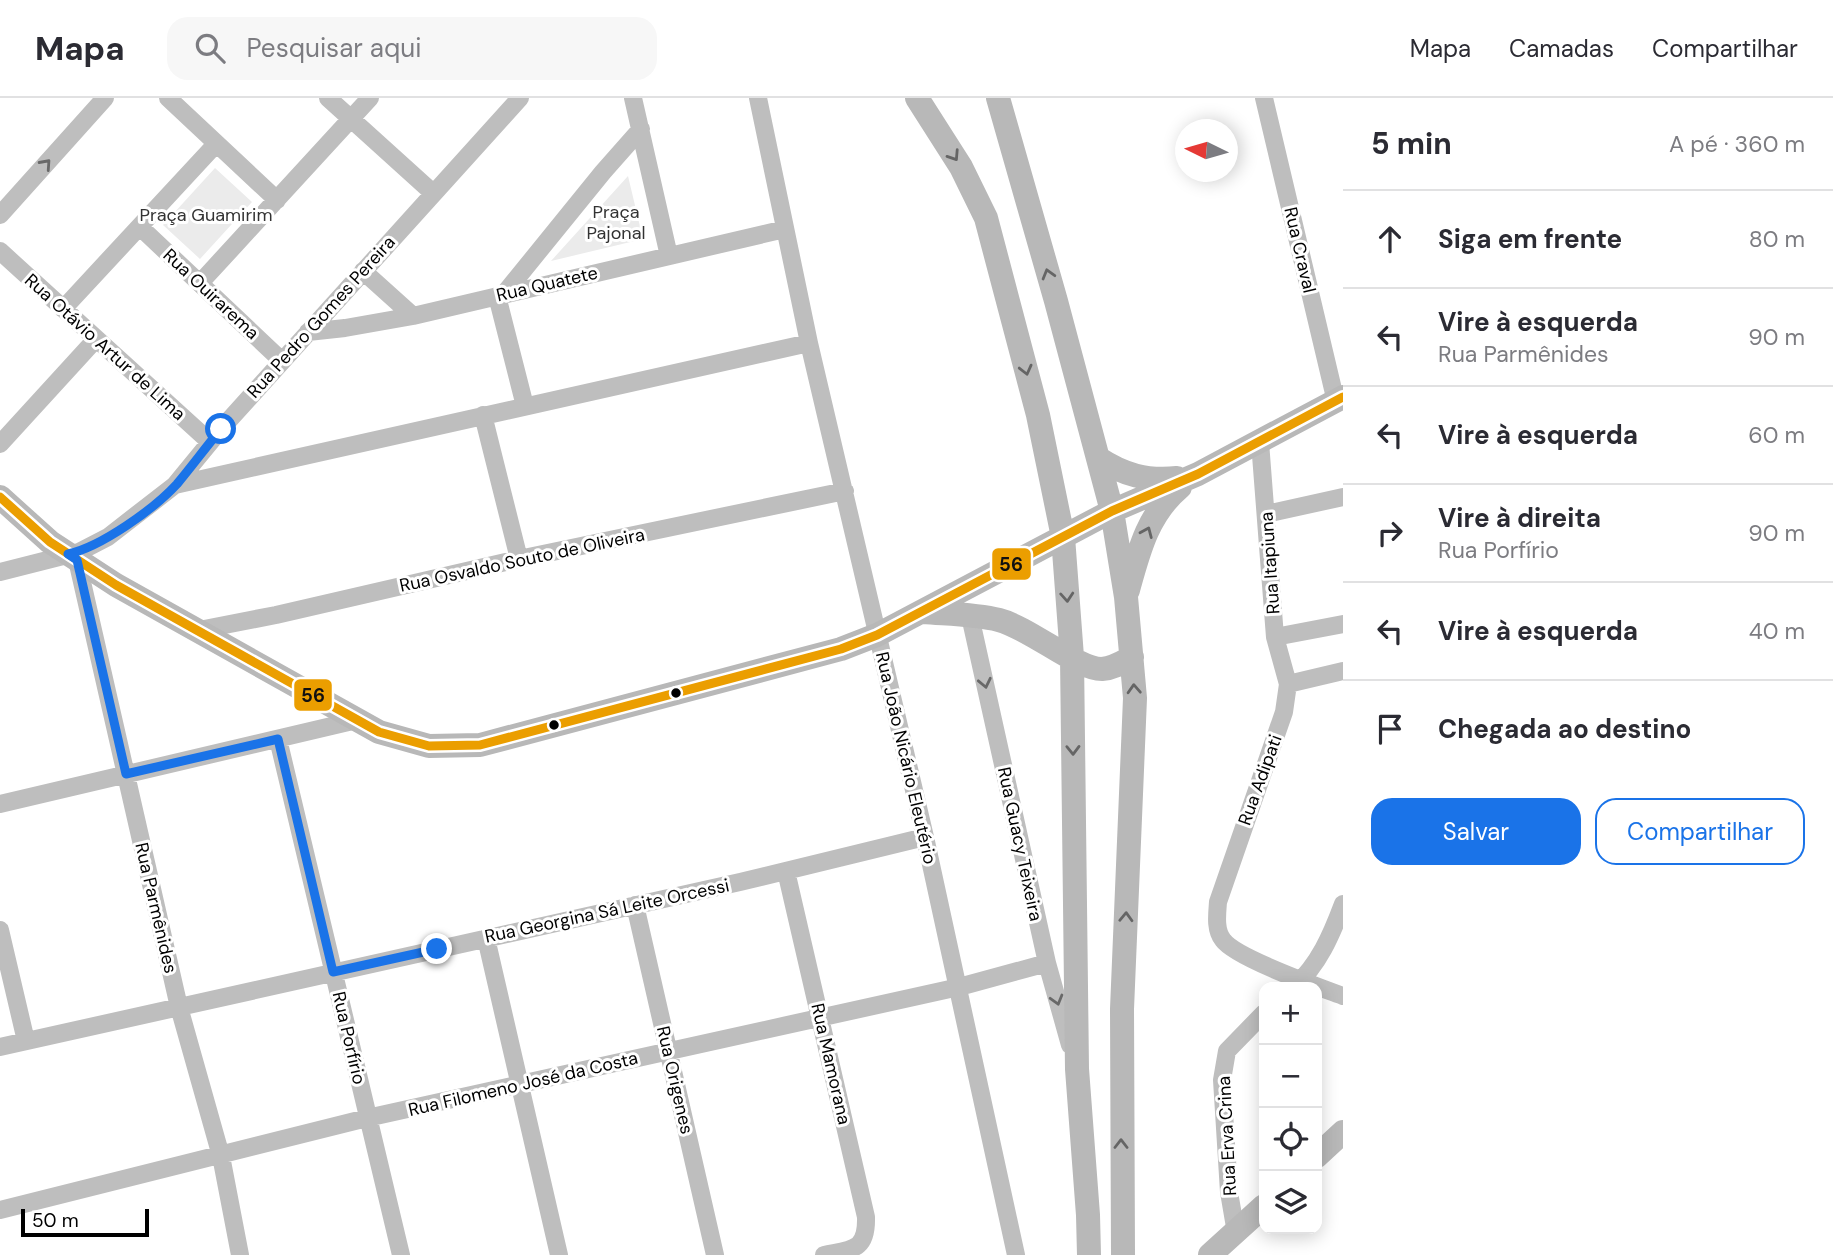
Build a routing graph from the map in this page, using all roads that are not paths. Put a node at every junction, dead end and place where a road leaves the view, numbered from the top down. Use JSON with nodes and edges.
{"nodes":[{"id":1,"x":105,"y":98,"type":"edge"},
{"id":2,"x":169,"y":98,"type":"edge"},
{"id":3,"x":328,"y":98,"type":"edge"},
{"id":4,"x":370,"y":98,"type":"edge"},
{"id":5,"x":520,"y":98,"type":"edge"},
{"id":6,"x":633,"y":98,"type":"edge"},
{"id":7,"x":758,"y":98,"type":"edge"},
{"id":8,"x":917,"y":98,"type":"edge"},
{"id":9,"x":998,"y":98,"type":"edge"},
{"id":10,"x":1264,"y":98,"type":"edge"},
{"id":11,"x":351,"y":119,"type":"junction"},
{"id":12,"x":640,"y":129,"type":"junction"},
{"id":13,"x":216,"y":144,"type":"junction"},
{"id":14,"x":433,"y":193,"type":"junction"},
{"id":15,"x":277,"y":200,"type":"junction"},
{"id":16,"x":0,"y":215,"type":"edge"},
{"id":17,"x":140,"y":227,"type":"junction"},
{"id":18,"x":785,"y":229,"type":"junction"},
{"id":19,"x":0,"y":251,"type":"edge"},
{"id":20,"x":669,"y":256,"type":"junction"},
{"id":21,"x":363,"y":271,"type":"junction"},
{"id":22,"x":200,"y":283,"type":"junction"},
{"id":23,"x":500,"y":295,"type":"junction"},
{"id":24,"x":63,"y":309,"type":"junction"},
{"id":25,"x":413,"y":316,"type":"junction"},
{"id":26,"x":308,"y":332,"type":"junction"},
{"id":27,"x":96,"y":339,"type":"junction"},
{"id":28,"x":810,"y":343,"type":"junction"},
{"id":29,"x":282,"y":361,"type":"junction"},
{"id":30,"x":1339,"y":400,"type":"edge"},
{"id":31,"x":525,"y":406,"type":"junction"},
{"id":32,"x":483,"y":415,"type":"junction"},
{"id":33,"x":210,"y":442,"type":"junction"},
{"id":34,"x":1260,"y":442,"type":"junction"},
{"id":35,"x":0,"y":443,"type":"edge"},
{"id":36,"x":1098,"y":458,"type":"junction"},
{"id":37,"x":1198,"y":474,"type":"junction"},
{"id":38,"x":175,"y":485,"type":"junction"},
{"id":39,"x":845,"y":491,"type":"junction"},
{"id":40,"x":0,"y":497,"type":"edge"},
{"id":41,"x":1343,"y":498,"type":"edge"},
{"id":42,"x":1112,"y":511,"type":"junction"},
{"id":43,"x":1266,"y":514,"type":"junction"},
{"id":44,"x":1063,"y":537,"type":"junction"},
{"id":45,"x":73,"y":557,"type":"junction"},
{"id":46,"x":519,"y":559,"type":"junction"},
{"id":47,"x":0,"y":572,"type":"edge"},
{"id":48,"x":1126,"y":597,"type":"junction"},
{"id":49,"x":923,"y":612,"type":"junction"},
{"id":50,"x":970,"y":616,"type":"junction"},
{"id":51,"x":1343,"y":624,"type":"edge"},
{"id":52,"x":199,"y":630,"type":"junction"},
{"id":53,"x":877,"y":635,"type":"junction"},
{"id":54,"x":1275,"y":637,"type":"junction"},
{"id":55,"x":1072,"y":657,"type":"junction"},
{"id":56,"x":1132,"y":657,"type":"junction"},
{"id":57,"x":1343,"y":671,"type":"edge"},
{"id":58,"x":1288,"y":684,"type":"junction"},
{"id":59,"x":357,"y":720,"type":"junction"},
{"id":60,"x":278,"y":739,"type":"junction"},
{"id":61,"x":126,"y":774,"type":"junction"},
{"id":62,"x":0,"y":804,"type":"edge"},
{"id":63,"x":925,"y":837,"type":"junction"},
{"id":64,"x":786,"y":871,"type":"junction"},
{"id":65,"x":1343,"y":904,"type":"edge"},
{"id":66,"x":635,"y":905,"type":"junction"},
{"id":67,"x":0,"y":930,"type":"edge"},
{"id":68,"x":486,"y":938,"type":"junction"},
{"id":69,"x":1046,"y":964,"type":"junction"},
{"id":70,"x":333,"y":972,"type":"junction"},
{"id":71,"x":1294,"y":982,"type":"edge"},
{"id":72,"x":1300,"y":982,"type":"edge"},
{"id":73,"x":959,"y":987,"type":"junction"},
{"id":74,"x":1322,"y":990,"type":"edge"},
{"id":75,"x":1343,"y":996,"type":"edge"},
{"id":76,"x":179,"y":1007,"type":"junction"},
{"id":77,"x":821,"y":1018,"type":"junction"},
{"id":78,"x":1259,"y":1018,"type":"edge"},
{"id":79,"x":26,"y":1041,"type":"junction"},
{"id":80,"x":0,"y":1047,"type":"edge"},
{"id":81,"x":668,"y":1051,"type":"junction"},
{"id":82,"x":1077,"y":1069,"type":"junction"},
{"id":83,"x":519,"y":1086,"type":"junction"},
{"id":84,"x":367,"y":1118,"type":"junction"},
{"id":85,"x":1343,"y":1132,"type":"edge"},
{"id":86,"x":1322,"y":1151,"type":"edge"},
{"id":87,"x":221,"y":1156,"type":"junction"},
{"id":88,"x":0,"y":1210,"type":"edge"},
{"id":89,"x":1259,"y":1211,"type":"edge"},
{"id":90,"x":1236,"y":1233,"type":"junction"},
{"id":91,"x":240,"y":1255,"type":"edge"},
{"id":92,"x":401,"y":1255,"type":"edge"},
{"id":93,"x":559,"y":1255,"type":"edge"},
{"id":94,"x":715,"y":1255,"type":"edge"},
{"id":95,"x":824,"y":1255,"type":"edge"},
{"id":96,"x":1016,"y":1255,"type":"edge"},
{"id":97,"x":1089,"y":1255,"type":"edge"},
{"id":98,"x":1123,"y":1255,"type":"edge"},
{"id":99,"x":1210,"y":1255,"type":"edge"}],
"edges":[{"from":16,"to":1,"type":"street","one_way":true},
{"from":2,"to":13,"type":"street"},
{"from":3,"to":11,"type":"street"},
{"from":4,"to":11,"type":"street"},
{"from":5,"to":14,"type":"street","name":"Rua Pedro Gomes Pereira"},
{"from":6,"to":12,"type":"street"},
{"from":7,"to":18,"type":"street","name":"Rua João Nicário Eleutério"},
{"from":8,"to":44,"type":"street","one_way":true},
{"from":36,"to":9,"type":"street","one_way":true},
{"from":10,"to":30,"type":"street","name":"Rua Craval"},
{"from":11,"to":14,"type":"street"},
{"from":11,"to":15,"type":"street"},
{"from":12,"to":20,"type":"street"},
{"from":12,"to":23,"type":"street"},
{"from":13,"to":15,"type":"street"},
{"from":13,"to":17,"type":"street"},
{"from":14,"to":21,"type":"street","name":"Rua Pedro Gomes Pereira"},
{"from":15,"to":22,"type":"street"},
{"from":17,"to":22,"type":"street","name":"Rua Ouirarema"},
{"from":17,"to":24,"type":"street"},
{"from":18,"to":20,"type":"street","name":"Rua Quatete"},
{"from":18,"to":28,"type":"street","name":"Rua João Nicário Eleutério"},
{"from":19,"to":24,"type":"street","name":"Rua Otávio Artur de Lima"},
{"from":20,"to":23,"type":"street","name":"Rua Quatete"},
{"from":21,"to":25,"type":"street"},
{"from":21,"to":26,"type":"street","name":"Rua Pedro Gomes Pereira"},
{"from":22,"to":29,"type":"street","name":"Rua Ouirarema"},
{"from":23,"to":25,"type":"street","name":"Rua Quatete"},
{"from":23,"to":31,"type":"street"},
{"from":24,"to":27,"type":"street","name":"Rua Otávio Artur de Lima"},
{"from":25,"to":26,"type":"street","name":"Rua Quatete"},
{"from":26,"to":29,"type":"street","name":"Rua Pedro Gomes Pereira"},
{"from":27,"to":33,"type":"street","name":"Rua Otávio Artur de Lima"},
{"from":27,"to":35,"type":"street"},
{"from":28,"to":31,"type":"street"},
{"from":28,"to":39,"type":"street","name":"Rua João Nicário Eleutério"},
{"from":29,"to":33,"type":"street","name":"Rua Pedro Gomes Pereira"},
{"from":30,"to":34,"type":"street"},
{"from":31,"to":32,"type":"street"},
{"from":32,"to":38,"type":"street"},
{"from":32,"to":46,"type":"street"},
{"from":33,"to":38,"type":"street","name":"Rua Pedro Gomes Pereira"},
{"from":34,"to":37,"type":"street"},
{"from":34,"to":43,"type":"street","name":"Rua Itapiuna"},
{"from":36,"to":37,"type":"street"},
{"from":36,"to":42,"type":"street"},
{"from":37,"to":42,"type":"street"},
{"from":48,"to":37,"type":"street","one_way":true},
{"from":38,"to":45,"type":"street","name":"Rua Pedro Gomes Pereira"},
{"from":39,"to":46,"type":"street","name":"Rua Osvaldo Souto de Oliveira"},
{"from":39,"to":53,"type":"street","name":"Rua João Nicário Eleutério"},
{"from":40,"to":45,"type":"street"},
{"from":41,"to":43,"type":"street"},
{"from":42,"to":44,"type":"street"},
{"from":42,"to":48,"type":"street"},
{"from":43,"to":54,"type":"street","name":"Rua Itapiuna"},
{"from":44,"to":49,"type":"street"},
{"from":44,"to":55,"type":"street","one_way":true},
{"from":45,"to":47,"type":"street","name":"Rua Pedro Gomes Pereira"},
{"from":45,"to":52,"type":"street"},
{"from":45,"to":61,"type":"street","name":"Rua Parmênides"},
{"from":46,"to":52,"type":"street","name":"Rua Osvaldo Souto de Oliveira"},
{"from":48,"to":56,"type":"street"},
{"from":49,"to":50,"type":"street"},
{"from":49,"to":53,"type":"street"},
{"from":50,"to":55,"type":"street"},
{"from":50,"to":69,"type":"street","name":"Rua Guacy Teixeira","one_way":true},
{"from":51,"to":54,"type":"street"},
{"from":52,"to":59,"type":"street"},
{"from":53,"to":59,"type":"street"},
{"from":53,"to":63,"type":"street","name":"Rua João Nicário Eleutério"},
{"from":54,"to":58,"type":"street","name":"Rua Itapiuna"},
{"from":55,"to":56,"type":"street"},
{"from":55,"to":82,"type":"street","one_way":true},
{"from":98,"to":56,"type":"street","one_way":true},
{"from":57,"to":58,"type":"street"},
{"from":58,"to":71,"type":"street","name":"Rua Adipati"},
{"from":59,"to":60,"type":"street"},
{"from":60,"to":61,"type":"street"},
{"from":60,"to":70,"type":"street","name":"Rua Porfírio"},
{"from":61,"to":62,"type":"street"},
{"from":61,"to":76,"type":"street","name":"Rua Parmênides"},
{"from":63,"to":64,"type":"street","name":"Rua Georgina Sá Leite Orcessi"},
{"from":63,"to":73,"type":"street","name":"Rua João Nicário Eleutério"},
{"from":64,"to":66,"type":"street","name":"Rua Georgina Sá Leite Orcessi"},
{"from":64,"to":77,"type":"street","name":"Rua Mamorana"},
{"from":65,"to":72,"type":"street"},
{"from":66,"to":68,"type":"street","name":"Rua Georgina Sá Leite Orcessi"},
{"from":66,"to":81,"type":"street","name":"Rua Origenes"},
{"from":67,"to":79,"type":"street"},
{"from":68,"to":70,"type":"street","name":"Rua Georgina Sá Leite Orcessi"},
{"from":68,"to":83,"type":"street"},
{"from":69,"to":73,"type":"street","name":"Rua Filomeno José da Costa"},
{"from":69,"to":82,"type":"street","name":"Rua Guacy Teixeira","one_way":true},
{"from":70,"to":76,"type":"street","name":"Rua Georgina Sá Leite Orcessi"},
{"from":70,"to":84,"type":"street","name":"Rua Porfírio"},
{"from":73,"to":77,"type":"street","name":"Rua Filomeno José da Costa"},
{"from":73,"to":96,"type":"street","name":"Rua João Nicário Eleutério"},
{"from":74,"to":75,"type":"street"},
{"from":76,"to":79,"type":"street","name":"Rua Georgina Sá Leite Orcessi"},
{"from":76,"to":87,"type":"street","name":"Rua Parmênides"},
{"from":77,"to":81,"type":"street","name":"Rua Filomeno José da Costa"},
{"from":77,"to":95,"type":"street","name":"Rua Mamorana"},
{"from":78,"to":90,"type":"street","name":"Rua Erva Crina"},
{"from":79,"to":80,"type":"street","name":"Rua Georgina Sá Leite Orcessi"},
{"from":81,"to":83,"type":"street","name":"Rua Filomeno José da Costa"},
{"from":81,"to":94,"type":"street","name":"Rua Origenes"},
{"from":82,"to":97,"type":"street"},
{"from":83,"to":84,"type":"street","name":"Rua Filomeno José da Costa"},
{"from":83,"to":93,"type":"street"},
{"from":84,"to":87,"type":"street","name":"Rua Filomeno José da Costa"},
{"from":84,"to":92,"type":"street","name":"Rua Porfírio"},
{"from":85,"to":86,"type":"street"},
{"from":87,"to":88,"type":"street","name":"Rua Filomeno José da Costa"},
{"from":87,"to":91,"type":"street","name":"Rua Parmênides"},
{"from":89,"to":90,"type":"street"},
{"from":90,"to":99,"type":"street"}]}
